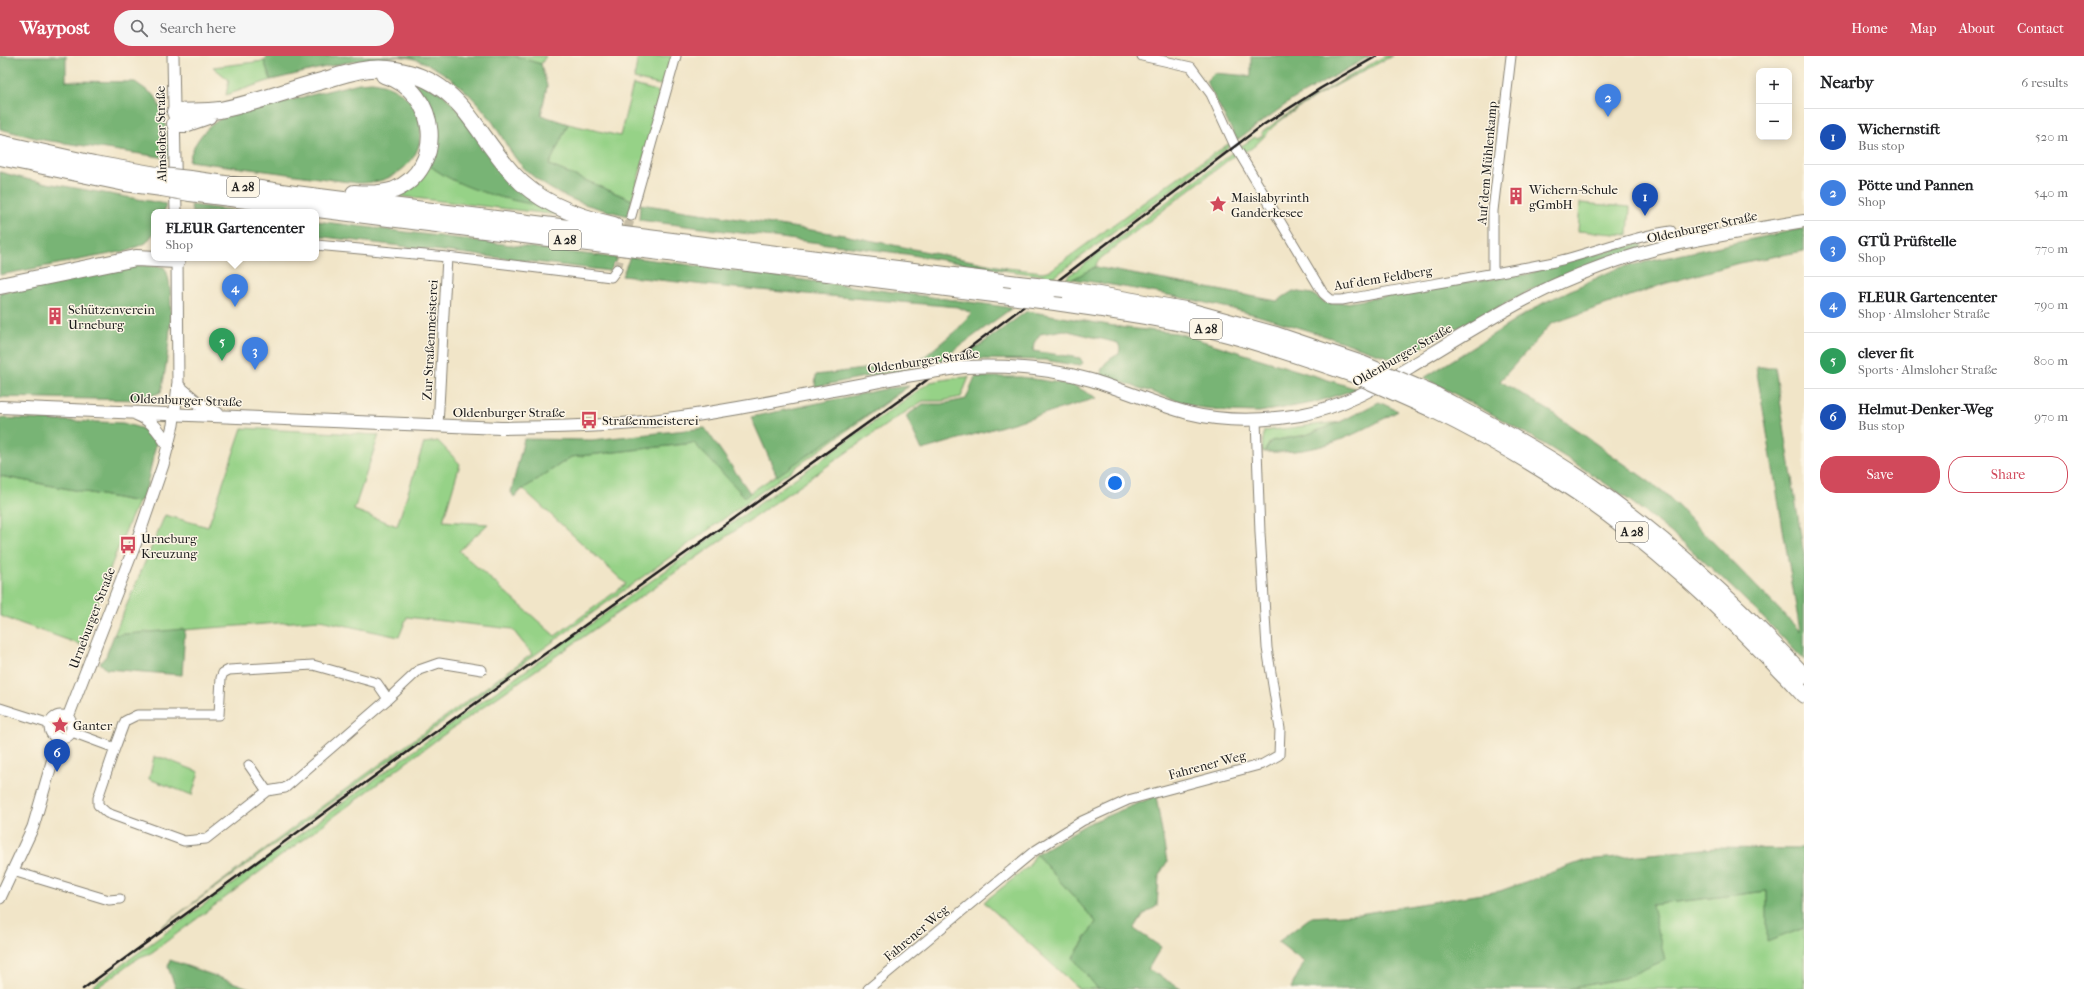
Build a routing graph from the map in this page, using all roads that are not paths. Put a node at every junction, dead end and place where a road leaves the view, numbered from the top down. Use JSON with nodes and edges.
{"nodes":[{"id":1,"x":173,"y":56,"type":"edge"},
{"id":2,"x":676,"y":56,"type":"edge"},
{"id":3,"x":1142,"y":56,"type":"edge"},
{"id":4,"x":1511,"y":56,"type":"edge"},
{"id":5,"x":357,"y":72,"type":"junction"},
{"id":6,"x":175,"y":118,"type":"junction"},
{"id":7,"x":0,"y":143,"type":"edge"},
{"id":8,"x":0,"y":157,"type":"edge"},
{"id":9,"x":0,"y":165,"type":"edge"},
{"id":10,"x":58,"y":170,"type":"junction"},
{"id":11,"x":162,"y":182,"type":"junction"},
{"id":12,"x":190,"y":186,"type":"junction"},
{"id":13,"x":295,"y":194,"type":"junction"},
{"id":14,"x":176,"y":209,"type":"edge"},
{"id":15,"x":631,"y":216,"type":"tunnel mouth"},
{"id":16,"x":1804,"y":221,"type":"edge"},
{"id":17,"x":646,"y":237,"type":"junction"},
{"id":18,"x":1675,"y":244,"type":"junction"},
{"id":19,"x":319,"y":245,"type":"edge"},
{"id":20,"x":151,"y":248,"type":"edge"},
{"id":21,"x":447,"y":256,"type":"junction"},
{"id":22,"x":136,"y":258,"type":"junction"},
{"id":23,"x":151,"y":258,"type":"edge"},
{"id":24,"x":177,"y":261,"type":"edge"},
{"id":25,"x":617,"y":269,"type":"dead end"},
{"id":26,"x":1494,"y":272,"type":"junction"},
{"id":27,"x":0,"y":286,"type":"edge"},
{"id":28,"x":1360,"y":370,"type":"junction"},
{"id":29,"x":178,"y":386,"type":"junction"},
{"id":30,"x":1433,"y":402,"type":"junction"},
{"id":31,"x":0,"y":407,"type":"edge"},
{"id":32,"x":129,"y":411,"type":"junction"},
{"id":33,"x":176,"y":413,"type":"junction"},
{"id":34,"x":224,"y":415,"type":"junction"},
{"id":35,"x":1256,"y":420,"type":"junction"},
{"id":36,"x":438,"y":426,"type":"junction"},
{"id":37,"x":168,"y":445,"type":"junction"},
{"id":38,"x":482,"y":670,"type":"dead end"},
{"id":39,"x":1804,"y":676,"type":"edge"},
{"id":40,"x":1804,"y":695,"type":"edge"},
{"id":41,"x":388,"y":699,"type":"junction"},
{"id":42,"x":0,"y":708,"type":"edge"},
{"id":43,"x":68,"y":717,"type":"junction"},
{"id":44,"x":50,"y":724,"type":"junction"},
{"id":45,"x":72,"y":732,"type":"junction"},
{"id":46,"x":59,"y":738,"type":"junction"},
{"id":47,"x":115,"y":748,"type":"junction"},
{"id":48,"x":249,"y":765,"type":"dead end"},
{"id":49,"x":267,"y":791,"type":"junction"},
{"id":50,"x":13,"y":871,"type":"junction"},
{"id":51,"x":0,"y":898,"type":"edge"},
{"id":52,"x":120,"y":899,"type":"dead end"},
{"id":53,"x":868,"y":989,"type":"edge"}],
"edges":[{"from":1,"to":6,"type":"street","name":"Almsloher Straße"},
{"from":2,"to":15,"type":"street"},
{"from":3,"to":26,"type":"street","name":"Auf dem Feldberg"},
{"from":4,"to":26,"type":"street","name":"Auf dem Mühlenkamp"},
{"from":5,"to":6,"type":"highway"},
{"from":5,"to":13,"type":"highway"},
{"from":5,"to":17,"type":"highway"},
{"from":6,"to":14,"type":"street","name":"Almsloher Straße"},
{"from":7,"to":11,"type":"highway","number":"A 28"},
{"from":8,"to":10,"type":"highway","number":"A 28"},
{"from":9,"to":10,"type":"highway"},
{"from":10,"to":11,"type":"highway","number":"A 28"},
{"from":11,"to":12,"type":"highway","number":"A 28","bridge":true},
{"from":12,"to":13,"type":"highway","number":"A 28"},
{"from":12,"to":28,"type":"highway","number":"A 28","bridge":true},
{"from":13,"to":17,"type":"highway","number":"A 28"},
{"from":16,"to":18,"type":"main road","name":"Oldenburger Straße"},
{"from":17,"to":28,"type":"highway","number":"A 28","bridge":true},
{"from":18,"to":26,"type":"street","name":"Auf dem Feldberg"},
{"from":18,"to":35,"type":"main road","name":"Oldenburger Straße"},
{"from":19,"to":21,"type":"street"},
{"from":20,"to":22,"type":"highway"},
{"from":21,"to":25,"type":"street"},
{"from":21,"to":36,"type":"street","name":"Zur Straßenmeisterei"},
{"from":22,"to":23,"type":"highway"},
{"from":22,"to":27,"type":"highway"},
{"from":24,"to":29,"type":"street"},
{"from":28,"to":30,"type":"highway","number":"A 28","bridge":true},
{"from":29,"to":33,"type":"street"},
{"from":29,"to":34,"type":"main road"},
{"from":30,"to":39,"type":"highway","number":"A 28"},
{"from":30,"to":40,"type":"highway","number":"A 28"},
{"from":31,"to":32,"type":"main road","name":"Oldenburger Straße"},
{"from":32,"to":33,"type":"main road","name":"Oldenburger Straße"},
{"from":32,"to":37,"type":"main road"},
{"from":33,"to":34,"type":"main road","name":"Oldenburger Straße"},
{"from":33,"to":37,"type":"street","name":"Urneburger Straße"},
{"from":34,"to":36,"type":"main road","name":"Oldenburger Straße"},
{"from":35,"to":36,"type":"main road","name":"Oldenburger Straße","bridge":true},
{"from":35,"to":53,"type":"street","name":"Fahrener Weg"},
{"from":37,"to":43,"type":"street","name":"Urneburger Straße"},
{"from":38,"to":41,"type":"street"},
{"from":41,"to":47,"type":"street"},
{"from":41,"to":49,"type":"street"},
{"from":42,"to":44,"type":"street"},
{"from":43,"to":44,"type":"street"},
{"from":43,"to":45,"type":"street"},
{"from":44,"to":46,"type":"street"},
{"from":45,"to":46,"type":"street"},
{"from":45,"to":47,"type":"street"},
{"from":46,"to":50,"type":"street"},
{"from":47,"to":49,"type":"street"},
{"from":48,"to":49,"type":"street"},
{"from":50,"to":51,"type":"street"},
{"from":50,"to":52,"type":"street"}]}
